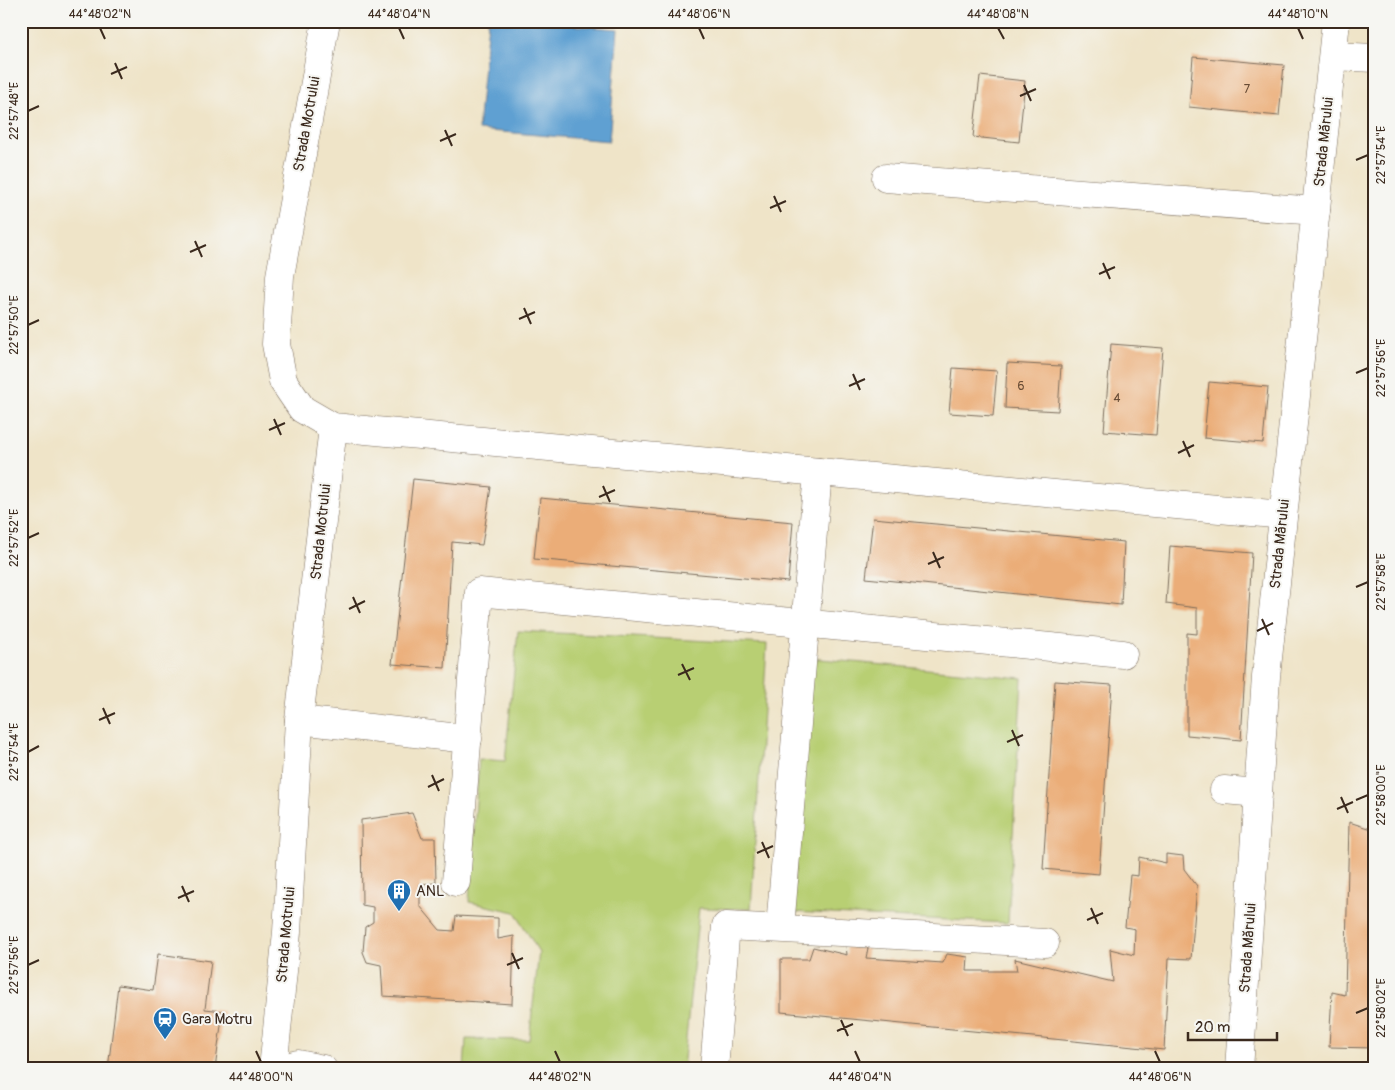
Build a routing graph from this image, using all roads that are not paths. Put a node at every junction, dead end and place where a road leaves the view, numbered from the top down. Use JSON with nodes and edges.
{"nodes":[{"id":1,"x":326,"y":21,"type":"edge"},
{"id":2,"x":1336,"y":21,"type":"edge"},
{"id":3,"x":1333,"y":56,"type":"junction"},
{"id":4,"x":1374,"y":58,"type":"edge"},
{"id":5,"x":886,"y":178,"type":"dead end"},
{"id":6,"x":1316,"y":211,"type":"junction"},
{"id":7,"x":333,"y":427,"type":"junction"},
{"id":8,"x":818,"y":472,"type":"junction"},
{"id":9,"x":1284,"y":515,"type":"junction"},
{"id":10,"x":806,"y":623,"type":"junction"},
{"id":11,"x":1123,"y":654,"type":"dead end"},
{"id":12,"x":299,"y":720,"type":"junction"},
{"id":13,"x":468,"y":739,"type":"junction"},
{"id":14,"x":1224,"y":790,"type":"dead end"},
{"id":15,"x":1258,"y":793,"type":"junction"},
{"id":16,"x":456,"y":882,"type":"dead end"},
{"id":17,"x":780,"y":928,"type":"junction"},
{"id":18,"x":1045,"y":944,"type":"dead end"},
{"id":19,"x":273,"y":1069,"type":"edge"},
{"id":20,"x":281,"y":1069,"type":"edge"},
{"id":21,"x":323,"y":1069,"type":"edge"},
{"id":22,"x":714,"y":1069,"type":"edge"},
{"id":23,"x":1239,"y":1069,"type":"edge"}],
"edges":[{"from":1,"to":7,"type":"street","name":"Strada Motrului"},
{"from":2,"to":3,"type":"street","name":"Strada Mărului"},
{"from":3,"to":4,"type":"street"},
{"from":3,"to":6,"type":"street","name":"Strada Mărului"},
{"from":5,"to":6,"type":"street"},
{"from":6,"to":9,"type":"street","name":"Strada Mărului"},
{"from":7,"to":8,"type":"street"},
{"from":7,"to":12,"type":"street","name":"Strada Motrului"},
{"from":8,"to":9,"type":"street"},
{"from":8,"to":10,"type":"street"},
{"from":9,"to":15,"type":"street","name":"Strada Mărului"},
{"from":10,"to":11,"type":"street"},
{"from":10,"to":13,"type":"street"},
{"from":10,"to":17,"type":"street"},
{"from":12,"to":13,"type":"street"},
{"from":12,"to":19,"type":"street","name":"Strada Motrului"},
{"from":13,"to":16,"type":"street"},
{"from":14,"to":15,"type":"street"},
{"from":15,"to":23,"type":"street","name":"Strada Mărului"},
{"from":17,"to":18,"type":"street"},
{"from":17,"to":22,"type":"street"},
{"from":20,"to":21,"type":"street"}]}
